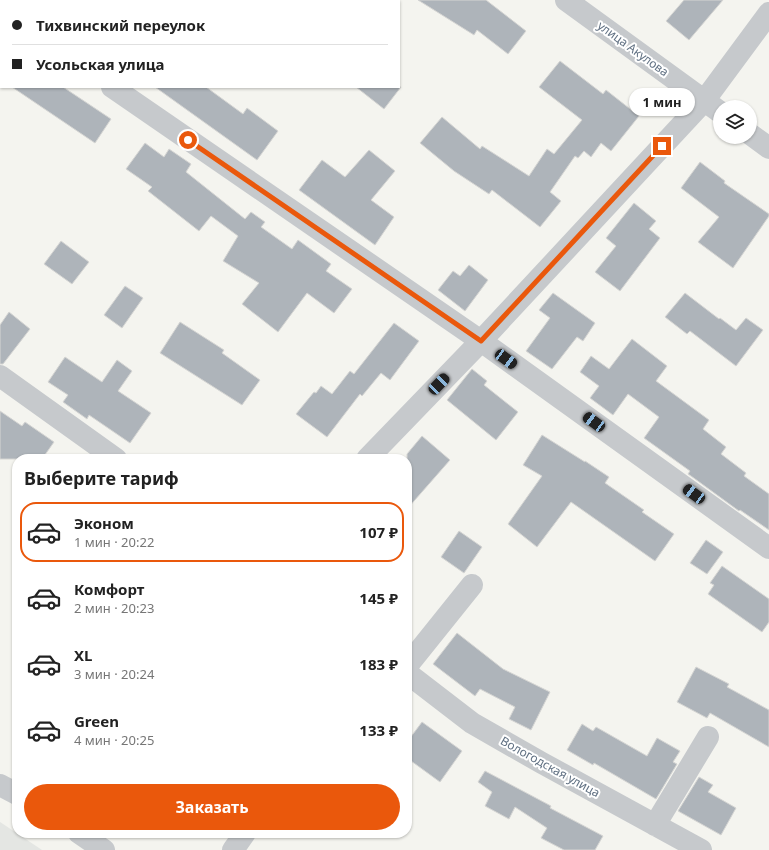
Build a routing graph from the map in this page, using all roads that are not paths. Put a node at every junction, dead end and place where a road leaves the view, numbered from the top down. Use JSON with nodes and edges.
{"nodes":[{"id":1,"x":566,"y":0,"type":"edge"},
{"id":2,"x":769,"y":12,"type":"edge"},
{"id":3,"x":113,"y":88,"type":"edge"},
{"id":4,"x":712,"y":106,"type":"edge"},
{"id":5,"x":757,"y":139,"type":"edge"},
{"id":6,"x":769,"y":148,"type":"edge"},
{"id":7,"x":481,"y":341,"type":"junction"},
{"id":8,"x":0,"y":376,"type":"edge"},
{"id":9,"x":109,"y":454,"type":"edge"},
{"id":10,"x":372,"y":454,"type":"edge"},
{"id":11,"x":769,"y":548,"type":"edge"},
{"id":12,"x":472,"y":585,"type":"dead end"},
{"id":13,"x":412,"y":660,"type":"edge"},
{"id":14,"x":412,"y":677,"type":"edge"},
{"id":15,"x":708,"y":737,"type":"dead end"},
{"id":16,"x":0,"y":786,"type":"edge"},
{"id":17,"x":12,"y":792,"type":"edge"},
{"id":18,"x":655,"y":825,"type":"junction"},
{"id":19,"x":86,"y":838,"type":"edge"},
{"id":20,"x":241,"y":838,"type":"edge"},
{"id":21,"x":104,"y":850,"type":"edge"},
{"id":22,"x":233,"y":850,"type":"edge"},
{"id":23,"x":701,"y":850,"type":"edge"}],
"edges":[{"from":1,"to":4,"type":"street","name":"улица Акулова"},
{"from":2,"to":4,"type":"street"},
{"from":3,"to":7,"type":"street"},
{"from":4,"to":7,"type":"street"},
{"from":5,"to":6,"type":"street"},
{"from":7,"to":10,"type":"street"},
{"from":7,"to":11,"type":"street"},
{"from":8,"to":9,"type":"street"},
{"from":12,"to":13,"type":"street"},
{"from":14,"to":18,"type":"street","name":"Вологодская улица"},
{"from":15,"to":18,"type":"street"},
{"from":16,"to":17,"type":"street"},
{"from":18,"to":23,"type":"street","name":"Вологодская улица"},
{"from":19,"to":21,"type":"street"},
{"from":20,"to":22,"type":"street"}]}
